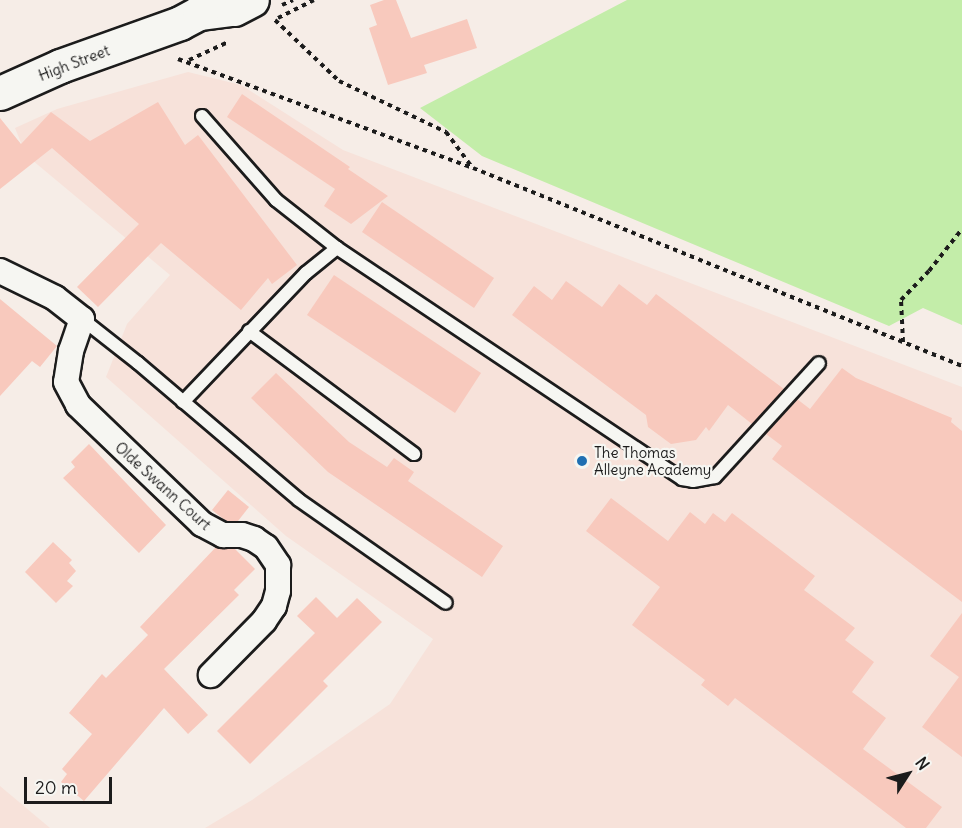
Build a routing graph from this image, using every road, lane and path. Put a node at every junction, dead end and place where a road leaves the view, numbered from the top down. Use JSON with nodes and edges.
{"nodes":[{"id":1,"x":313,"y":1,"type":"edge"},
{"id":2,"x":204,"y":6,"type":"edge"},
{"id":3,"x":263,"y":10,"type":"edge"},
{"id":4,"x":222,"y":45,"type":"dead end"},
{"id":5,"x":1,"y":92,"type":"edge"},
{"id":6,"x":202,"y":116,"type":"dead end"},
{"id":7,"x":473,"y":168,"type":"junction"},
{"id":8,"x":962,"y":228,"type":"edge"},
{"id":9,"x":337,"y":248,"type":"junction"},
{"id":10,"x":0,"y":271,"type":"edge"},
{"id":11,"x":82,"y":319,"type":"junction"},
{"id":12,"x":249,"y":331,"type":"junction"},
{"id":13,"x":903,"y":342,"type":"junction"},
{"id":14,"x":819,"y":363,"type":"dead end"},
{"id":15,"x":962,"y":366,"type":"edge"},
{"id":16,"x":183,"y":402,"type":"junction"},
{"id":17,"x":414,"y":454,"type":"dead end"},
{"id":18,"x":446,"y":603,"type":"dead end"},
{"id":19,"x":211,"y":675,"type":"dead end"}],
"edges":[{"from":1,"to":3,"type":"path"},
{"from":2,"to":3,"type":"main road","name":"High Street"},
{"from":2,"to":5,"type":"main road","name":"High Street"},
{"from":3,"to":7,"type":"path"},
{"from":4,"to":7,"type":"path"},
{"from":6,"to":9,"type":"lane"},
{"from":7,"to":13,"type":"path"},
{"from":8,"to":13,"type":"path"},
{"from":9,"to":12,"type":"lane"},
{"from":9,"to":14,"type":"lane"},
{"from":10,"to":11,"type":"street"},
{"from":11,"to":16,"type":"lane"},
{"from":11,"to":19,"type":"street","name":"Olde Swann Court"},
{"from":12,"to":16,"type":"lane"},
{"from":12,"to":17,"type":"lane"},
{"from":13,"to":15,"type":"path"},
{"from":16,"to":18,"type":"lane"}]}
